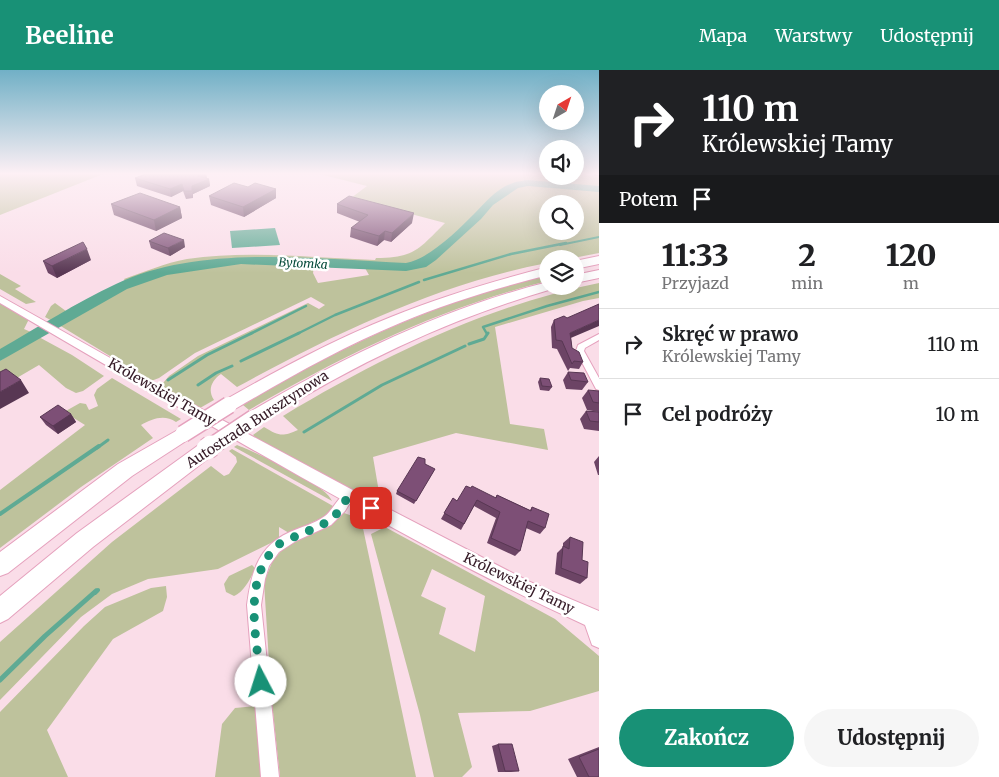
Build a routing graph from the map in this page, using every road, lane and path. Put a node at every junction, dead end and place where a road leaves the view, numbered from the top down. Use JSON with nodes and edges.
{"nodes":[{"id":1,"x":599,"y":260,"type":"edge"},
{"id":2,"x":584,"y":263,"type":"edge"},
{"id":3,"x":539,"y":273,"type":"edge"},
{"id":4,"x":599,"y":274,"type":"edge"},
{"id":5,"x":584,"y":277,"type":"edge"},
{"id":6,"x":539,"y":289,"type":"edge"},
{"id":7,"x":0,"y":299,"type":"edge"},
{"id":8,"x":599,"y":338,"type":"edge"},
{"id":9,"x":599,"y":387,"type":"edge"},
{"id":10,"x":348,"y":496,"type":"junction"},
{"id":11,"x":0,"y":565,"type":"edge"},
{"id":12,"x":0,"y":611,"type":"edge"},
{"id":13,"x":596,"y":620,"type":"edge"},
{"id":14,"x":599,"y":638,"type":"edge"},
{"id":15,"x":270,"y":777,"type":"edge"}],
"edges":[{"from":1,"to":2,"type":"highway"},
{"from":3,"to":11,"type":"highway","name":"Autostrada Bursztynowa","bridge":true},
{"from":4,"to":5,"type":"highway"},
{"from":6,"to":12,"type":"highway","name":"Autostrada Bursztynowa","bridge":true},
{"from":7,"to":10,"type":"street","name":"Królewskiej Tamy"},
{"from":8,"to":9,"type":"street"},
{"from":10,"to":13,"type":"street","name":"Królewskiej Tamy"},
{"from":10,"to":15,"type":"street"},
{"from":13,"to":14,"type":"street"}]}
